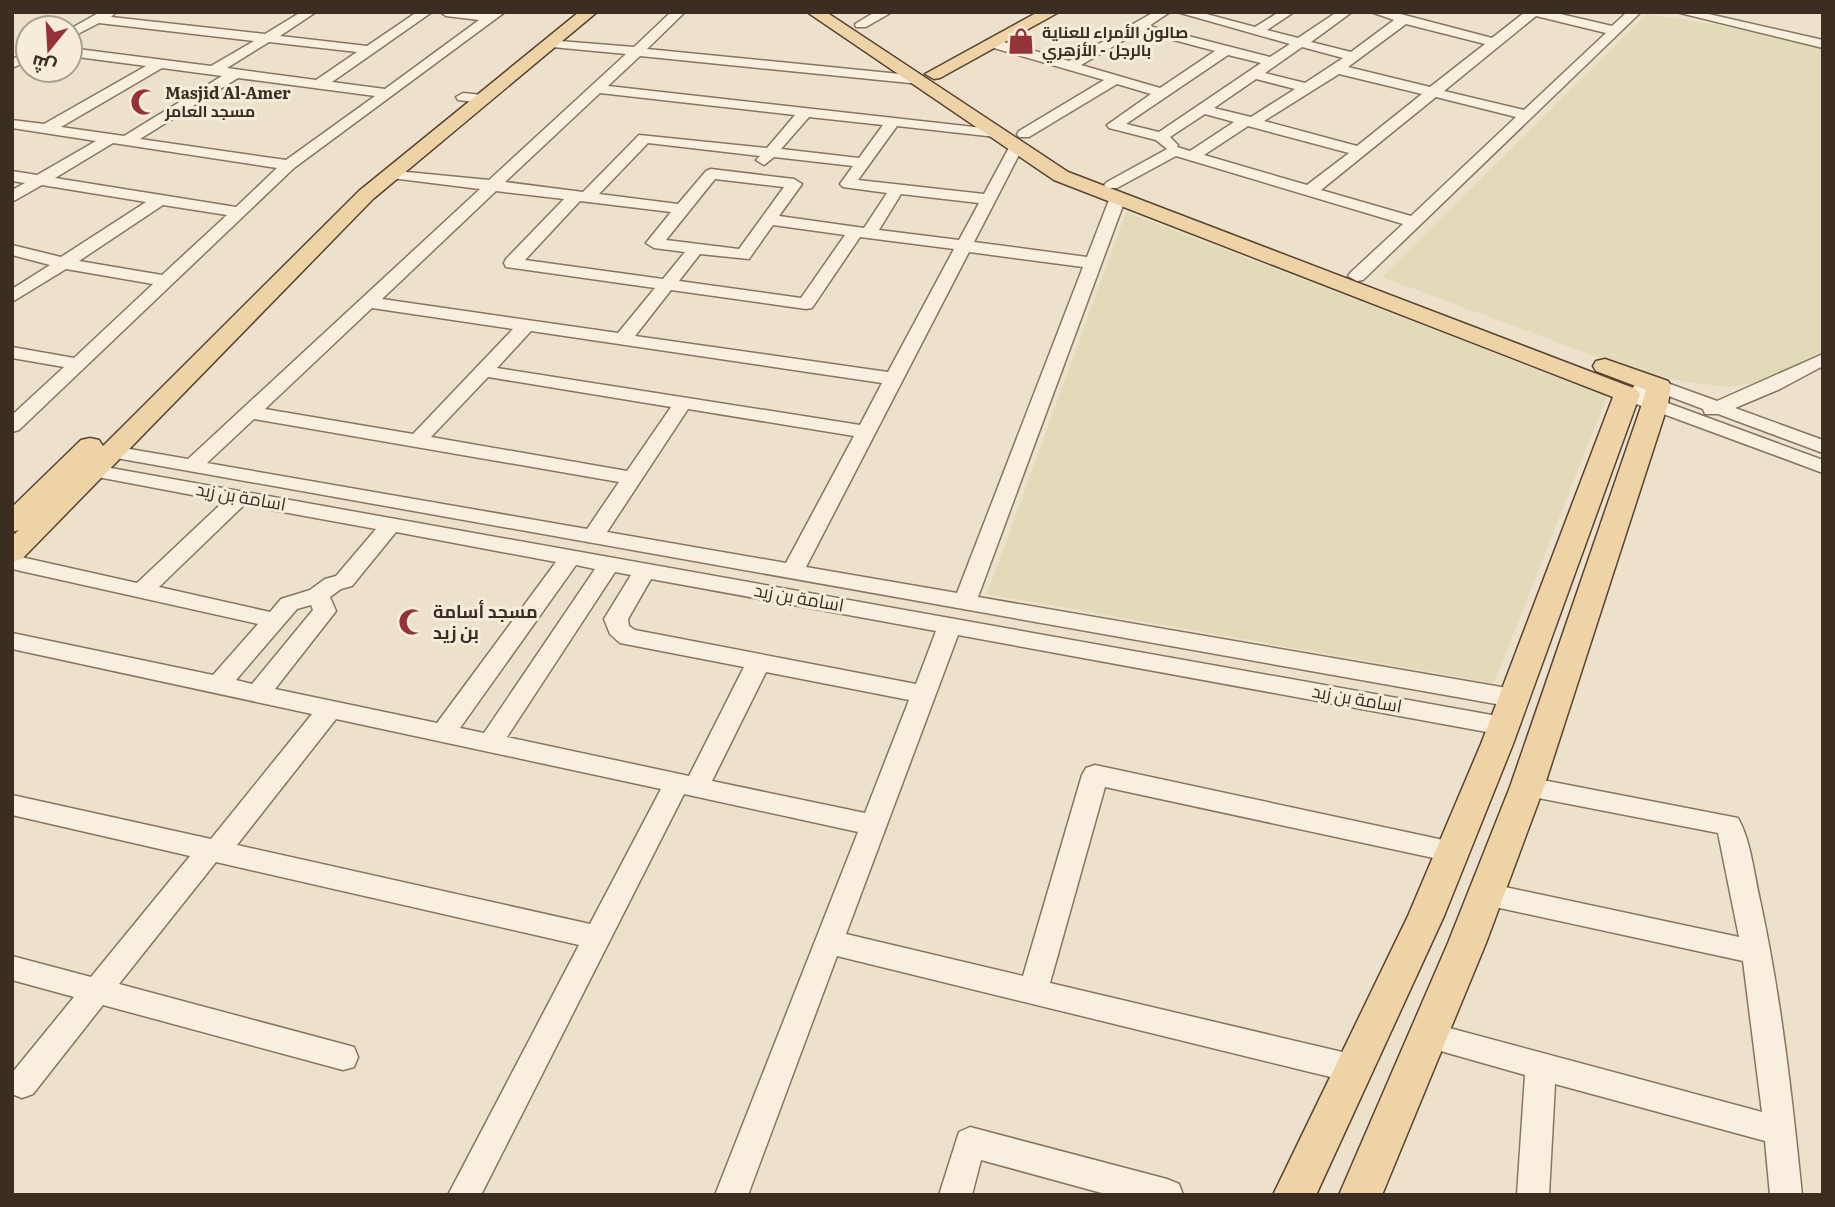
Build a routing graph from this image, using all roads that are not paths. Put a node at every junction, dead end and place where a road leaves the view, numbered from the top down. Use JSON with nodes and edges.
{"nodes":[{"id":1,"x":310,"y":12,"type":"edge"},
{"id":2,"x":426,"y":12,"type":"edge"},
{"id":3,"x":446,"y":12,"type":"edge"},
{"id":4,"x":570,"y":12,"type":"edge"},
{"id":5,"x":589,"y":12,"type":"edge"},
{"id":6,"x":678,"y":12,"type":"edge"},
{"id":7,"x":815,"y":12,"type":"edge"},
{"id":8,"x":843,"y":12,"type":"edge"},
{"id":9,"x":886,"y":12,"type":"edge"},
{"id":10,"x":1164,"y":12,"type":"edge"},
{"id":11,"x":1183,"y":12,"type":"edge"},
{"id":12,"x":1288,"y":12,"type":"edge"},
{"id":13,"x":1346,"y":12,"type":"edge"},
{"id":14,"x":1377,"y":12,"type":"edge"},
{"id":15,"x":1534,"y":12,"type":"edge"},
{"id":16,"x":1635,"y":12,"type":"edge"},
{"id":17,"x":1682,"y":12,"type":"edge"},
{"id":18,"x":1709,"y":12,"type":"edge"},
{"id":19,"x":1037,"y":13,"type":"edge"},
{"id":20,"x":100,"y":14,"type":"edge"},
{"id":21,"x":495,"y":15,"type":"edge"},
{"id":22,"x":183,"y":17,"type":"dead end"},
{"id":23,"x":1404,"y":19,"type":"junction"},
{"id":24,"x":861,"y":24,"type":"junction"},
{"id":25,"x":84,"y":25,"type":"edge"},
{"id":26,"x":165,"y":27,"type":"junction"},
{"id":27,"x":1138,"y":27,"type":"junction"},
{"id":28,"x":1258,"y":31,"type":"junction"},
{"id":29,"x":1615,"y":31,"type":"junction"},
{"id":30,"x":267,"y":38,"type":"junction"},
{"id":31,"x":1823,"y":38,"type":"edge"},
{"id":32,"x":1301,"y":42,"type":"junction"},
{"id":33,"x":552,"y":43,"type":"junction"},
{"id":34,"x":992,"y":43,"type":"junction"},
{"id":35,"x":1495,"y":43,"type":"junction"},
{"id":36,"x":1823,"y":44,"type":"edge"},
{"id":37,"x":370,"y":50,"type":"junction"},
{"id":38,"x":1226,"y":50,"type":"junction"},
{"id":39,"x":636,"y":51,"type":"junction"},
{"id":40,"x":84,"y":54,"type":"edge"},
{"id":41,"x":1354,"y":57,"type":"junction"},
{"id":42,"x":1272,"y":62,"type":"junction"},
{"id":43,"x":159,"y":64,"type":"junction"},
{"id":44,"x":1070,"y":66,"type":"junction"},
{"id":45,"x":1337,"y":69,"type":"junction"},
{"id":46,"x":214,"y":71,"type":"junction"},
{"id":47,"x":926,"y":73,"type":"junction"},
{"id":48,"x":235,"y":74,"type":"junction"},
{"id":49,"x":1254,"y":74,"type":"junction"},
{"id":50,"x":1115,"y":79,"type":"junction"},
{"id":51,"x":320,"y":84,"type":"junction"},
{"id":52,"x":1307,"y":88,"type":"junction"},
{"id":53,"x":597,"y":89,"type":"junction"},
{"id":54,"x":1159,"y":92,"type":"junction"},
{"id":55,"x":1434,"y":92,"type":"junction"},
{"id":56,"x":387,"y":93,"type":"junction"},
{"id":57,"x":472,"y":98,"type":"junction"},
{"id":58,"x":1202,"y":109,"type":"junction"},
{"id":59,"x":804,"y":112,"type":"junction"},
{"id":60,"x":1527,"y":115,"type":"junction"},
{"id":61,"x":1249,"y":121,"type":"junction"},
{"id":62,"x":893,"y":122,"type":"junction"},
{"id":63,"x":12,"y":124,"type":"edge"},
{"id":64,"x":47,"y":129,"type":"junction"},
{"id":65,"x":996,"y":133,"type":"junction"},
{"id":66,"x":1160,"y":137,"type":"junction"},
{"id":67,"x":118,"y":140,"type":"junction"},
{"id":68,"x":1020,"y":140,"type":"junction"},
{"id":69,"x":1174,"y":151,"type":"junction"},
{"id":70,"x":1360,"y":151,"type":"junction"},
{"id":71,"x":771,"y":152,"type":"junction"},
{"id":72,"x":1193,"y":156,"type":"junction"},
{"id":73,"x":863,"y":163,"type":"junction"},
{"id":74,"x":289,"y":165,"type":"junction"},
{"id":75,"x":391,"y":173,"type":"junction"},
{"id":76,"x":12,"y":176,"type":"edge"},
{"id":77,"x":749,"y":179,"type":"junction"},
{"id":78,"x":41,"y":180,"type":"junction"},
{"id":79,"x":492,"y":186,"type":"junction"},
{"id":80,"x":897,"y":189,"type":"junction"},
{"id":81,"x":1310,"y":191,"type":"junction"},
{"id":82,"x":1114,"y":192,"type":"junction"},
{"id":83,"x":12,"y":197,"type":"edge"},
{"id":84,"x":582,"y":197,"type":"junction"},
{"id":85,"x":161,"y":199,"type":"junction"},
{"id":86,"x":988,"y":199,"type":"junction"},
{"id":87,"x":682,"y":209,"type":"junction"},
{"id":88,"x":240,"y":212,"type":"junction"},
{"id":89,"x":770,"y":220,"type":"junction"},
{"id":90,"x":1414,"y":222,"type":"junction"},
{"id":91,"x":862,"y":233,"type":"junction"},
{"id":92,"x":964,"y":247,"type":"junction"},
{"id":93,"x":696,"y":249,"type":"junction"},
{"id":94,"x":12,"y":250,"type":"edge"},
{"id":95,"x":63,"y":263,"type":"junction"},
{"id":96,"x":1093,"y":264,"type":"junction"},
{"id":97,"x":1357,"y":276,"type":"junction"},
{"id":98,"x":166,"y":281,"type":"junction"},
{"id":99,"x":667,"y":285,"type":"junction"},
{"id":100,"x":12,"y":297,"type":"edge"},
{"id":101,"x":368,"y":302,"type":"junction"},
{"id":102,"x":527,"y":325,"type":"junction"},
{"id":103,"x":623,"y":339,"type":"junction"},
{"id":104,"x":12,"y":352,"type":"edge"},
{"id":105,"x":1823,"y":359,"type":"edge"},
{"id":106,"x":78,"y":364,"type":"junction"},
{"id":107,"x":483,"y":371,"type":"junction"},
{"id":108,"x":894,"y":379,"type":"junction"},
{"id":109,"x":1647,"y":395,"type":"junction"},
{"id":110,"x":683,"y":403,"type":"junction"},
{"id":111,"x":1718,"y":407,"type":"junction"},
{"id":112,"x":250,"y":412,"type":"junction"},
{"id":113,"x":1693,"y":418,"type":"junction"},
{"id":114,"x":12,"y":426,"type":"edge"},
{"id":115,"x":866,"y":432,"type":"junction"},
{"id":116,"x":417,"y":441,"type":"junction"},
{"id":117,"x":1823,"y":447,"type":"edge"},
{"id":118,"x":112,"y":452,"type":"junction"},
{"id":119,"x":192,"y":466,"type":"junction"},
{"id":120,"x":1823,"y":467,"type":"edge"},
{"id":121,"x":94,"y":471,"type":"junction"},
{"id":122,"x":632,"y":478,"type":"junction"},
{"id":123,"x":240,"y":497,"type":"junction"},
{"id":124,"x":12,"y":523,"type":"edge"},
{"id":125,"x":392,"y":524,"type":"junction"},
{"id":126,"x":593,"y":536,"type":"junction"},
{"id":127,"x":12,"y":553,"type":"edge"},
{"id":128,"x":571,"y":556,"type":"junction"},
{"id":129,"x":12,"y":562,"type":"edge"},
{"id":130,"x":609,"y":564,"type":"junction"},
{"id":131,"x":645,"y":571,"type":"junction"},
{"id":132,"x":793,"y":571,"type":"junction"},
{"id":133,"x":550,"y":585,"type":"junction"},
{"id":134,"x":142,"y":591,"type":"junction"},
{"id":135,"x":590,"y":593,"type":"junction"},
{"id":136,"x":318,"y":596,"type":"junction"},
{"id":137,"x":965,"y":601,"type":"junction"},
{"id":138,"x":273,"y":620,"type":"junction"},
{"id":139,"x":950,"y":626,"type":"junction"},
{"id":140,"x":12,"y":641,"type":"edge"},
{"id":141,"x":758,"y":663,"type":"junction"},
{"id":142,"x":218,"y":685,"type":"junction"},
{"id":143,"x":258,"y":694,"type":"junction"},
{"id":144,"x":924,"y":694,"type":"junction"},
{"id":145,"x":330,"y":709,"type":"junction"},
{"id":146,"x":1508,"y":712,"type":"junction"},
{"id":147,"x":443,"y":733,"type":"junction"},
{"id":148,"x":490,"y":743,"type":"junction"},
{"id":149,"x":687,"y":785,"type":"junction"},
{"id":150,"x":1527,"y":787,"type":"junction"},
{"id":151,"x":12,"y":806,"type":"edge"},
{"id":152,"x":874,"y":825,"type":"junction"},
{"id":153,"x":214,"y":851,"type":"junction"},
{"id":154,"x":1452,"y":851,"type":"junction"},
{"id":155,"x":1486,"y":894,"type":"junction"},
{"id":156,"x":597,"y":937,"type":"junction"},
{"id":157,"x":829,"y":942,"type":"junction"},
{"id":158,"x":1755,"y":952,"type":"junction"},
{"id":159,"x":12,"y":968,"type":"edge"},
{"id":160,"x":97,"y":991,"type":"junction"},
{"id":161,"x":1033,"y":991,"type":"junction"},
{"id":162,"x":1427,"y":1035,"type":"junction"},
{"id":163,"x":343,"y":1057,"type":"dead end"},
{"id":164,"x":1541,"y":1066,"type":"junction"},
{"id":165,"x":1355,"y":1069,"type":"junction"},
{"id":166,"x":22,"y":1084,"type":"dead end"},
{"id":167,"x":1780,"y":1131,"type":"junction"},
{"id":168,"x":464,"y":1195,"type":"edge"},
{"id":169,"x":731,"y":1195,"type":"edge"},
{"id":170,"x":955,"y":1195,"type":"edge"},
{"id":171,"x":1167,"y":1195,"type":"edge"},
{"id":172,"x":1294,"y":1195,"type":"edge"},
{"id":173,"x":1360,"y":1195,"type":"edge"},
{"id":174,"x":1533,"y":1195,"type":"edge"},
{"id":175,"x":1786,"y":1195,"type":"edge"}],
"edges":[{"from":1,"to":30,"type":"street"},
{"from":2,"to":37,"type":"street"},
{"from":3,"to":21,"type":"street"},
{"from":4,"to":57,"type":"main road"},
{"from":5,"to":33,"type":"main road"},
{"from":6,"to":39,"type":"street"},
{"from":7,"to":47,"type":"main road"},
{"from":8,"to":24,"type":"main road"},
{"from":9,"to":24,"type":"street"},
{"from":10,"to":27,"type":"street"},
{"from":11,"to":28,"type":"street"},
{"from":12,"to":28,"type":"street"},
{"from":13,"to":32,"type":"street"},
{"from":14,"to":23,"type":"street"},
{"from":15,"to":29,"type":"street"},
{"from":15,"to":35,"type":"street"},
{"from":16,"to":29,"type":"street"},
{"from":17,"to":36,"type":"street"},
{"from":18,"to":31,"type":"street"},
{"from":19,"to":34,"type":"main road"},
{"from":19,"to":47,"type":"main road"},
{"from":20,"to":25,"type":"street"},
{"from":20,"to":26,"type":"street"},
{"from":21,"to":56,"type":"street"},
{"from":22,"to":26,"type":"street"},
{"from":23,"to":35,"type":"street"},
{"from":23,"to":41,"type":"street"},
{"from":24,"to":47,"type":"main road"},
{"from":26,"to":30,"type":"street"},
{"from":27,"to":38,"type":"street"},
{"from":27,"to":44,"type":"street"},
{"from":28,"to":32,"type":"street"},
{"from":29,"to":60,"type":"street"},
{"from":30,"to":37,"type":"street"},
{"from":30,"to":46,"type":"street"},
{"from":32,"to":41,"type":"street"},
{"from":32,"to":42,"type":"street"},
{"from":33,"to":39,"type":"street"},
{"from":33,"to":57,"type":"main road"},
{"from":34,"to":44,"type":"street"},
{"from":34,"to":47,"type":"main road"},
{"from":35,"to":55,"type":"street"},
{"from":37,"to":51,"type":"street"},
{"from":38,"to":42,"type":"street"},
{"from":38,"to":54,"type":"street"},
{"from":39,"to":47,"type":"street"},
{"from":39,"to":53,"type":"street"},
{"from":40,"to":43,"type":"street"},
{"from":41,"to":45,"type":"street"},
{"from":42,"to":49,"type":"street"},
{"from":43,"to":46,"type":"street"},
{"from":43,"to":64,"type":"street"},
{"from":44,"to":50,"type":"street"},
{"from":45,"to":52,"type":"street"},
{"from":45,"to":55,"type":"street"},
{"from":46,"to":48,"type":"street"},
{"from":47,"to":65,"type":"main road"},
{"from":47,"to":68,"type":"main road"},
{"from":48,"to":51,"type":"street"},
{"from":48,"to":67,"type":"street"},
{"from":49,"to":52,"type":"street"},
{"from":49,"to":58,"type":"street"},
{"from":50,"to":54,"type":"street"},
{"from":50,"to":68,"type":"street"},
{"from":51,"to":56,"type":"street"},
{"from":52,"to":61,"type":"street"},
{"from":53,"to":59,"type":"street"},
{"from":53,"to":79,"type":"street"},
{"from":54,"to":66,"type":"street"},
{"from":55,"to":60,"type":"street"},
{"from":55,"to":70,"type":"street"},
{"from":56,"to":74,"type":"street"},
{"from":57,"to":75,"type":"main road"},
{"from":57,"to":124,"type":"main road"},
{"from":58,"to":61,"type":"street"},
{"from":58,"to":66,"type":"street"},
{"from":59,"to":62,"type":"street"},
{"from":59,"to":71,"type":"street"},
{"from":60,"to":90,"type":"street"},
{"from":61,"to":70,"type":"street"},
{"from":61,"to":72,"type":"street"},
{"from":62,"to":65,"type":"street"},
{"from":62,"to":73,"type":"street"},
{"from":63,"to":64,"type":"street"},
{"from":64,"to":67,"type":"street"},
{"from":65,"to":68,"type":"main road"},
{"from":66,"to":69,"type":"street"},
{"from":67,"to":74,"type":"street"},
{"from":67,"to":78,"type":"street"},
{"from":68,"to":82,"type":"main road"},
{"from":68,"to":86,"type":"street"},
{"from":69,"to":72,"type":"street"},
{"from":69,"to":82,"type":"street"},
{"from":70,"to":81,"type":"street"},
{"from":71,"to":73,"type":"street"},
{"from":71,"to":77,"type":"street"},
{"from":71,"to":84,"type":"street"},
{"from":72,"to":81,"type":"street"},
{"from":73,"to":80,"type":"street"},
{"from":74,"to":88,"type":"street"},
{"from":75,"to":79,"type":"street"},
{"from":75,"to":118,"type":"main road"},
{"from":76,"to":78,"type":"street"},
{"from":77,"to":87,"type":"street"},
{"from":77,"to":89,"type":"street"},
{"from":78,"to":83,"type":"street"},
{"from":78,"to":85,"type":"street"},
{"from":79,"to":84,"type":"street"},
{"from":79,"to":101,"type":"street"},
{"from":80,"to":86,"type":"street"},
{"from":80,"to":91,"type":"street"},
{"from":81,"to":90,"type":"street"},
{"from":82,"to":96,"type":"street"},
{"from":82,"to":97,"type":"main road"},
{"from":82,"to":109,"type":"main road"},
{"from":84,"to":87,"type":"street"},
{"from":84,"to":99,"type":"street"},
{"from":85,"to":88,"type":"street"},
{"from":85,"to":95,"type":"street"},
{"from":86,"to":92,"type":"street"},
{"from":87,"to":93,"type":"street"},
{"from":88,"to":98,"type":"street"},
{"from":89,"to":91,"type":"street"},
{"from":89,"to":93,"type":"street"},
{"from":90,"to":97,"type":"street"},
{"from":91,"to":92,"type":"street"},
{"from":91,"to":99,"type":"street"},
{"from":92,"to":96,"type":"street"},
{"from":92,"to":108,"type":"street"},
{"from":93,"to":99,"type":"street"},
{"from":94,"to":95,"type":"street"},
{"from":95,"to":98,"type":"street"},
{"from":95,"to":100,"type":"street"},
{"from":96,"to":137,"type":"street"},
{"from":97,"to":109,"type":"main road"},
{"from":98,"to":106,"type":"street"},
{"from":99,"to":103,"type":"street"},
{"from":101,"to":102,"type":"street"},
{"from":101,"to":112,"type":"street"},
{"from":102,"to":103,"type":"street"},
{"from":102,"to":107,"type":"street"},
{"from":103,"to":108,"type":"street"},
{"from":104,"to":106,"type":"street"},
{"from":105,"to":111,"type":"street"},
{"from":106,"to":114,"type":"street"},
{"from":107,"to":110,"type":"street"},
{"from":107,"to":116,"type":"street"},
{"from":108,"to":115,"type":"street"},
{"from":109,"to":111,"type":"street"},
{"from":109,"to":113,"type":"street"},
{"from":109,"to":146,"type":"main road"},
{"from":109,"to":150,"type":"main road"},
{"from":110,"to":115,"type":"street"},
{"from":110,"to":122,"type":"street"},
{"from":111,"to":113,"type":"street"},
{"from":111,"to":117,"type":"street"},
{"from":112,"to":116,"type":"street"},
{"from":112,"to":119,"type":"street"},
{"from":113,"to":120,"type":"street"},
{"from":115,"to":132,"type":"street"},
{"from":116,"to":122,"type":"street"},
{"from":118,"to":119,"type":"street","name":"اسامة بن زید"},
{"from":118,"to":121,"type":"main road"},
{"from":119,"to":126,"type":"street","name":"اسامة بن زید"},
{"from":121,"to":123,"type":"street","name":"اسامة بن زید"},
{"from":121,"to":127,"type":"main road"},
{"from":122,"to":126,"type":"street"},
{"from":123,"to":125,"type":"street","name":"اسامة بن زید"},
{"from":123,"to":134,"type":"street"},
{"from":125,"to":128,"type":"street","name":"اسامة بن زید"},
{"from":125,"to":136,"type":"street"},
{"from":126,"to":132,"type":"street","name":"اسامة بن زید"},
{"from":128,"to":130,"type":"street","name":"اسامة بن زید"},
{"from":128,"to":133,"type":"street"},
{"from":129,"to":134,"type":"street"},
{"from":130,"to":131,"type":"street","name":"اسامة بن زید"},
{"from":130,"to":135,"type":"street"},
{"from":131,"to":139,"type":"street","name":"اسامة بن زید"},
{"from":131,"to":141,"type":"street"},
{"from":132,"to":137,"type":"street","name":"اسامة بن زید"},
{"from":133,"to":135,"type":"street"},
{"from":133,"to":147,"type":"street"},
{"from":134,"to":138,"type":"street"},
{"from":135,"to":148,"type":"street"},
{"from":136,"to":138,"type":"street"},
{"from":136,"to":143,"type":"street"},
{"from":137,"to":146,"type":"street","name":"اسامة بن زید"},
{"from":138,"to":142,"type":"street"},
{"from":139,"to":144,"type":"street"},
{"from":139,"to":146,"type":"street","name":"اسامة بن زید"},
{"from":140,"to":142,"type":"street"},
{"from":141,"to":144,"type":"street"},
{"from":141,"to":149,"type":"street"},
{"from":142,"to":143,"type":"street"},
{"from":143,"to":145,"type":"street"},
{"from":144,"to":152,"type":"street"},
{"from":145,"to":147,"type":"street"},
{"from":145,"to":153,"type":"street"},
{"from":146,"to":154,"type":"main road"},
{"from":147,"to":148,"type":"street"},
{"from":148,"to":149,"type":"street"},
{"from":149,"to":152,"type":"street"},
{"from":149,"to":156,"type":"street"},
{"from":150,"to":155,"type":"main road"},
{"from":150,"to":158,"type":"street"},
{"from":151,"to":153,"type":"street"},
{"from":152,"to":157,"type":"street"},
{"from":153,"to":156,"type":"street"},
{"from":153,"to":160,"type":"street"},
{"from":154,"to":161,"type":"street"},
{"from":154,"to":165,"type":"main road"},
{"from":155,"to":158,"type":"street"},
{"from":155,"to":162,"type":"main road"},
{"from":156,"to":168,"type":"street"},
{"from":157,"to":161,"type":"street"},
{"from":157,"to":169,"type":"street"},
{"from":158,"to":167,"type":"street"},
{"from":159,"to":160,"type":"street"},
{"from":160,"to":163,"type":"street"},
{"from":160,"to":166,"type":"street"},
{"from":161,"to":165,"type":"street"},
{"from":162,"to":164,"type":"street"},
{"from":162,"to":173,"type":"main road"},
{"from":164,"to":167,"type":"street"},
{"from":164,"to":174,"type":"street"},
{"from":165,"to":172,"type":"main road"},
{"from":167,"to":175,"type":"street"},
{"from":170,"to":171,"type":"street"}]}
